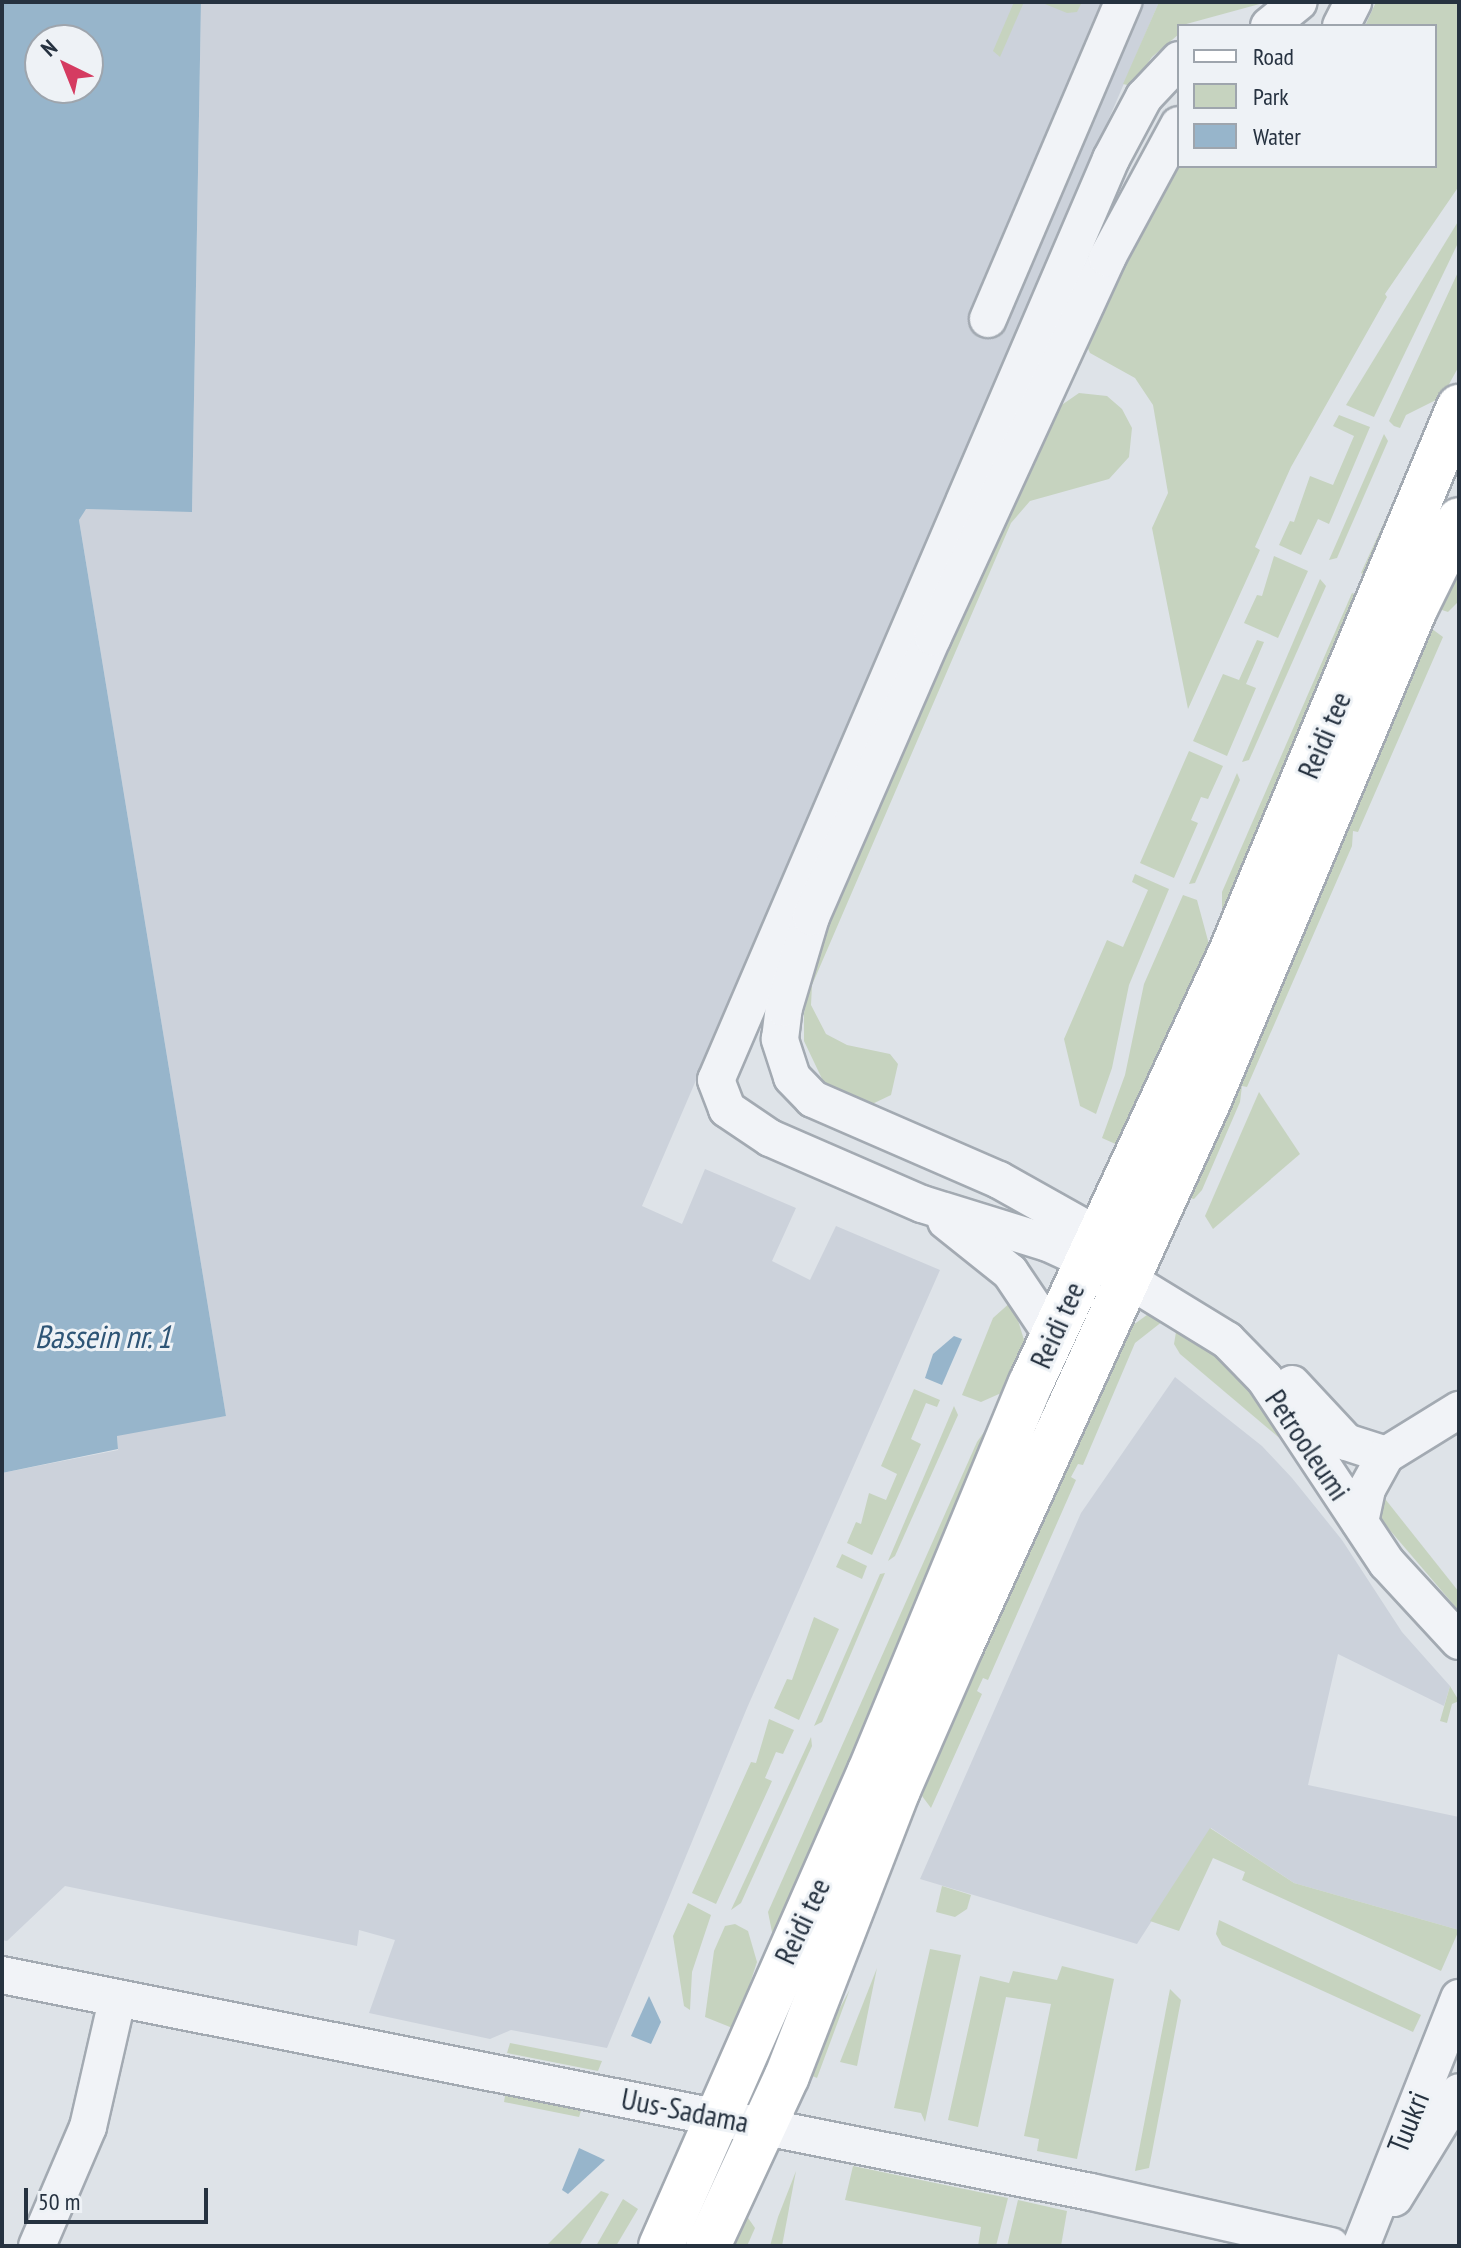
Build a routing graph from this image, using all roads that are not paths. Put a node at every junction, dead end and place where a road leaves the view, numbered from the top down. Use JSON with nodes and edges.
{"nodes":[{"id":1,"x":1123,"y":2,"type":"edge"},
{"id":2,"x":1299,"y":2,"type":"edge"},
{"id":3,"x":1353,"y":2,"type":"edge"},
{"id":4,"x":1272,"y":24,"type":"edge"},
{"id":5,"x":1342,"y":24,"type":"edge"},
{"id":6,"x":1177,"y":62,"type":"edge"},
{"id":7,"x":1177,"y":129,"type":"edge"},
{"id":8,"x":988,"y":319,"type":"dead end"},
{"id":9,"x":1037,"y":328,"type":"junction"},
{"id":10,"x":1059,"y":358,"type":"junction"},
{"id":11,"x":1459,"y":407,"type":"edge"},
{"id":12,"x":1459,"y":520,"type":"edge"},
{"id":13,"x":922,"y":1204,"type":"junction"},
{"id":14,"x":1093,"y":1247,"type":"junction"},
{"id":15,"x":1133,"y":1270,"type":"junction"},
{"id":16,"x":1053,"y":1336,"type":"junction"},
{"id":17,"x":1459,"y":1410,"type":"edge"},
{"id":18,"x":1459,"y":1441,"type":"edge"},
{"id":19,"x":1400,"y":1448,"type":"junction"},
{"id":20,"x":1360,"y":1522,"type":"junction"},
{"id":21,"x":1459,"y":1641,"type":"edge"},
{"id":22,"x":2,"y":1975,"type":"edge"},
{"id":23,"x":37,"y":1984,"type":"junction"},
{"id":24,"x":2,"y":1990,"type":"edge"},
{"id":25,"x":1459,"y":1998,"type":"edge"},
{"id":26,"x":117,"y":2000,"type":"junction"},
{"id":27,"x":1459,"y":2092,"type":"edge"},
{"id":28,"x":714,"y":2116,"type":"junction"},
{"id":29,"x":766,"y":2126,"type":"junction"},
{"id":30,"x":37,"y":2246,"type":"edge"},
{"id":31,"x":661,"y":2246,"type":"edge"},
{"id":32,"x":708,"y":2246,"type":"edge"},
{"id":33,"x":1331,"y":2246,"type":"edge"},
{"id":34,"x":1362,"y":2246,"type":"edge"}],
"edges":[{"from":1,"to":8,"type":"street"},
{"from":2,"to":4,"type":"street"},
{"from":3,"to":5,"type":"street"},
{"from":6,"to":9,"type":"street"},
{"from":7,"to":10,"type":"street"},
{"from":9,"to":10,"type":"street"},
{"from":9,"to":13,"type":"street"},
{"from":10,"to":14,"type":"street"},
{"from":11,"to":14,"type":"main road","name":"Reidi tee"},
{"from":12,"to":15,"type":"main road","name":"Reidi tee"},
{"from":13,"to":14,"type":"street"},
{"from":13,"to":16,"type":"street"},
{"from":14,"to":15,"type":"street"},
{"from":14,"to":16,"type":"main road","name":"Reidi tee"},
{"from":15,"to":19,"type":"street","name":"Petrooleumi"},
{"from":15,"to":20,"type":"street","name":"Petrooleumi"},
{"from":15,"to":29,"type":"main road","name":"Reidi tee"},
{"from":16,"to":28,"type":"main road","name":"Reidi tee"},
{"from":17,"to":19,"type":"street"},
{"from":18,"to":19,"type":"street","name":"Petrooleumi"},
{"from":19,"to":20,"type":"street"},
{"from":20,"to":21,"type":"street","name":"Petrooleumi"},
{"from":22,"to":23,"type":"street","name":"Uus-Sadama"},
{"from":23,"to":24,"type":"street","name":"Uus-Sadama"},
{"from":23,"to":26,"type":"street","name":"Uus-Sadama"},
{"from":25,"to":34,"type":"street","name":"Tuukri"},
{"from":26,"to":28,"type":"street","name":"Uus-Sadama"},
{"from":26,"to":30,"type":"street"},
{"from":27,"to":34,"type":"street","name":"Tuukri"},
{"from":28,"to":29,"type":"street","name":"Uus-Sadama"},
{"from":28,"to":31,"type":"main road","name":"Reidi tee"},
{"from":29,"to":32,"type":"main road","name":"Reidi tee"},
{"from":29,"to":33,"type":"street","name":"Uus-Sadama"}]}
